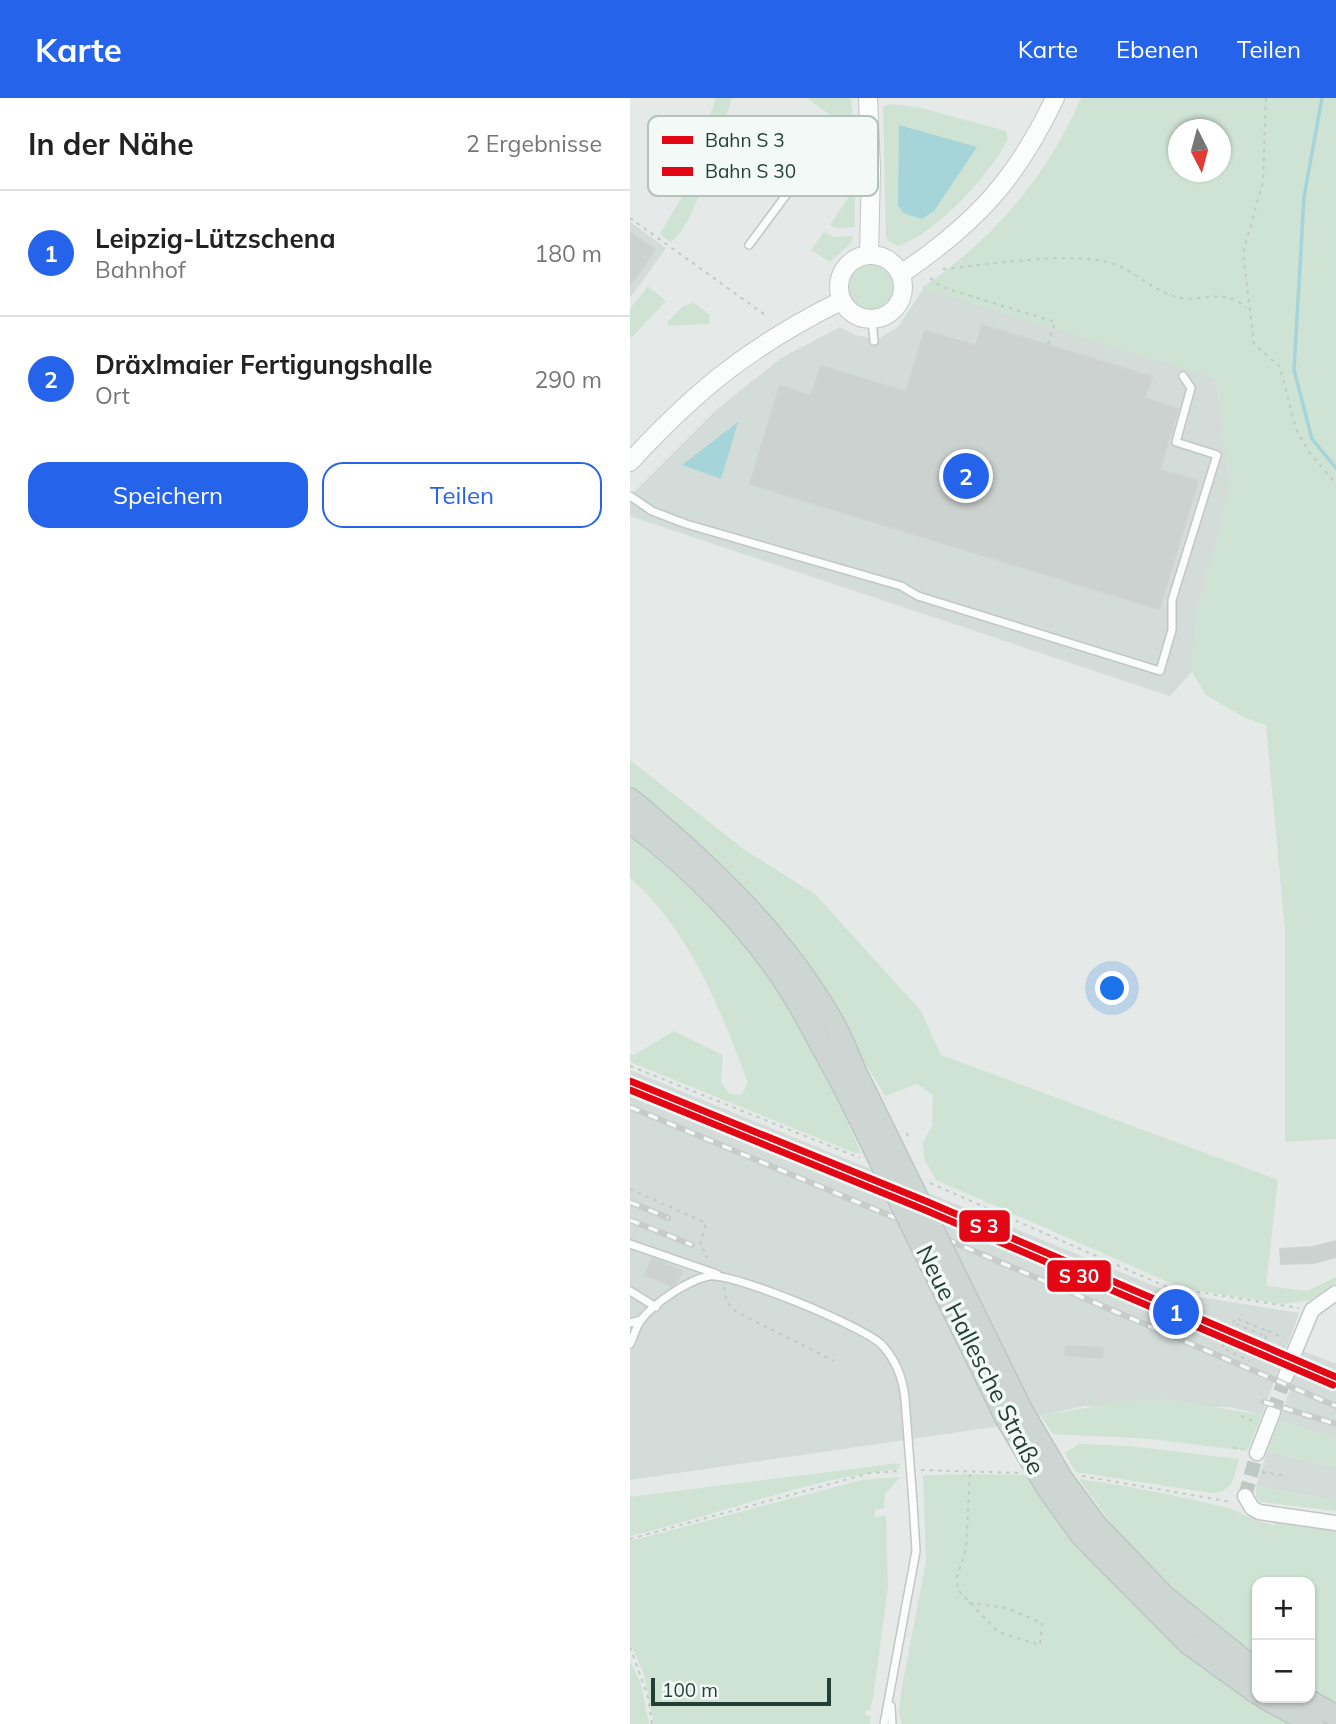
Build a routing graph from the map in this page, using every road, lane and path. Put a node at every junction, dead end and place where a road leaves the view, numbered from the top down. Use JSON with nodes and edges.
{"nodes":[{"id":1,"x":868,"y":98,"type":"edge"},
{"id":2,"x":1055,"y":98,"type":"edge"},
{"id":3,"x":1266,"y":98,"type":"edge"},
{"id":4,"x":869,"y":116,"type":"edge"},
{"id":5,"x":785,"y":196,"type":"edge"},
{"id":6,"x":870,"y":196,"type":"edge"},
{"id":7,"x":630,"y":218,"type":"edge"},
{"id":8,"x":749,"y":245,"type":"dead end"},
{"id":9,"x":869,"y":254,"type":"junction"},
{"id":10,"x":943,"y":269,"type":"dead end"},
{"id":11,"x":901,"y":274,"type":"junction"},
{"id":12,"x":930,"y":278,"type":"dead end"},
{"id":13,"x":841,"y":301,"type":"junction"},
{"id":14,"x":1248,"y":310,"type":"junction"},
{"id":15,"x":768,"y":317,"type":"dead end"},
{"id":16,"x":872,"y":320,"type":"junction"},
{"id":17,"x":874,"y":341,"type":"dead end"},
{"id":18,"x":1048,"y":345,"type":"dead end"},
{"id":19,"x":1183,"y":376,"type":"dead end"},
{"id":20,"x":630,"y":462,"type":"edge"},
{"id":21,"x":1336,"y":484,"type":"edge"},
{"id":22,"x":630,"y":496,"type":"edge"},
{"id":23,"x":630,"y":799,"type":"edge"},
{"id":24,"x":630,"y":822,"type":"edge"},
{"id":25,"x":630,"y":1066,"type":"edge"},
{"id":26,"x":850,"y":1081,"type":"junction"},
{"id":27,"x":869,"y":1161,"type":"dead end"},
{"id":28,"x":927,"y":1182,"type":"dead end"},
{"id":29,"x":630,"y":1189,"type":"edge"},
{"id":30,"x":630,"y":1244,"type":"edge"},
{"id":31,"x":702,"y":1269,"type":"junction"},
{"id":32,"x":725,"y":1276,"type":"junction"},
{"id":33,"x":630,"y":1291,"type":"edge"},
{"id":34,"x":1336,"y":1293,"type":"edge"},
{"id":35,"x":656,"y":1307,"type":"junction"},
{"id":36,"x":1312,"y":1310,"type":"junction"},
{"id":37,"x":641,"y":1320,"type":"junction"},
{"id":38,"x":630,"y":1323,"type":"edge"},
{"id":39,"x":1233,"y":1323,"type":"junction"},
{"id":40,"x":1231,"y":1328,"type":"dead end"},
{"id":41,"x":1268,"y":1331,"type":"junction"},
{"id":42,"x":630,"y":1344,"type":"edge"},
{"id":43,"x":1296,"y":1348,"type":"joint"},
{"id":44,"x":1250,"y":1355,"type":"dead end"},
{"id":45,"x":834,"y":1361,"type":"dead end"},
{"id":46,"x":1250,"y":1361,"type":"dead end"},
{"id":47,"x":1273,"y":1412,"type":"tunnel mouth"},
{"id":48,"x":1241,"y":1416,"type":"dead end"},
{"id":49,"x":1258,"y":1423,"type":"dead end"},
{"id":50,"x":1257,"y":1453,"type":"tunnel mouth"},
{"id":51,"x":920,"y":1470,"type":"dead end"},
{"id":52,"x":907,"y":1471,"type":"dead end"},
{"id":53,"x":970,"y":1471,"type":"junction"},
{"id":54,"x":1262,"y":1472,"type":"dead end"},
{"id":55,"x":1028,"y":1473,"type":"dead end"},
{"id":56,"x":1082,"y":1476,"type":"dead end"},
{"id":57,"x":1287,"y":1476,"type":"dead end"},
{"id":58,"x":1245,"y":1496,"type":"joint"},
{"id":59,"x":1336,"y":1522,"type":"edge"},
{"id":60,"x":1089,"y":1530,"type":"junction"},
{"id":61,"x":630,"y":1539,"type":"edge"},
{"id":62,"x":969,"y":1603,"type":"junction"},
{"id":63,"x":630,"y":1647,"type":"edge"},
{"id":64,"x":1252,"y":1667,"type":"edge"},
{"id":65,"x":1252,"y":1688,"type":"edge"},
{"id":66,"x":890,"y":1694,"type":"junction"},
{"id":67,"x":1274,"y":1703,"type":"edge"},
{"id":68,"x":1313,"y":1703,"type":"edge"},
{"id":69,"x":1336,"y":1716,"type":"edge"},
{"id":70,"x":652,"y":1724,"type":"edge"},
{"id":71,"x":884,"y":1724,"type":"edge"},
{"id":72,"x":892,"y":1724,"type":"edge"},
{"id":73,"x":1312,"y":1724,"type":"edge"}],
"edges":[{"from":1,"to":4,"type":"street"},
{"from":2,"to":11,"type":"street"},
{"from":3,"to":14,"type":"path"},
{"from":5,"to":8,"type":"lane"},
{"from":6,"to":9,"type":"street"},
{"from":7,"to":15,"type":"path"},
{"from":9,"to":11,"type":"street"},
{"from":9,"to":13,"type":"street"},
{"from":10,"to":14,"type":"path"},
{"from":11,"to":16,"type":"street"},
{"from":12,"to":18,"type":"path"},
{"from":13,"to":16,"type":"street"},
{"from":13,"to":20,"type":"street"},
{"from":14,"to":21,"type":"path"},
{"from":16,"to":17,"type":"lane"},
{"from":19,"to":22,"type":"lane"},
{"from":23,"to":26,"type":"main road","name":"Neue Hallesche Straße"},
{"from":24,"to":26,"type":"main road","name":"Neue Hallesche Straße"},
{"from":25,"to":27,"type":"path"},
{"from":26,"to":60,"type":"main road","name":"Neue Hallesche Straße","bridge":true},
{"from":28,"to":36,"type":"path"},
{"from":29,"to":31,"type":"path"},
{"from":30,"to":31,"type":"lane"},
{"from":31,"to":32,"type":"lane"},
{"from":32,"to":35,"type":"lane"},
{"from":32,"to":45,"type":"path"},
{"from":32,"to":66,"type":"lane","bridge":true},
{"from":33,"to":35,"type":"lane"},
{"from":34,"to":36,"type":"street"},
{"from":35,"to":37,"type":"lane"},
{"from":36,"to":43,"type":"street"},
{"from":37,"to":38,"type":"lane"},
{"from":37,"to":42,"type":"lane"},
{"from":39,"to":40,"type":"path"},
{"from":39,"to":41,"type":"path"},
{"from":39,"to":41,"type":"path"},
{"from":41,"to":43,"type":"path"},
{"from":44,"to":46,"type":"path"},
{"from":47,"to":50,"type":"street"},
{"from":48,"to":49,"type":"path"},
{"from":51,"to":53,"type":"path"},
{"from":52,"to":61,"type":"path"},
{"from":53,"to":55,"type":"path"},
{"from":53,"to":62,"type":"path"},
{"from":54,"to":57,"type":"path"},
{"from":56,"to":58,"type":"path"},
{"from":58,"to":59,"type":"street"},
{"from":60,"to":64,"type":"main road","name":"Neue Hallesche Straße"},
{"from":60,"to":65,"type":"main road","name":"Neue Hallesche Straße"},
{"from":62,"to":62,"type":"path"},
{"from":63,"to":70,"type":"path"},
{"from":66,"to":71,"type":"lane"},
{"from":66,"to":72,"type":"lane"},
{"from":67,"to":73,"type":"main road"},
{"from":68,"to":69,"type":"main road"}]}
